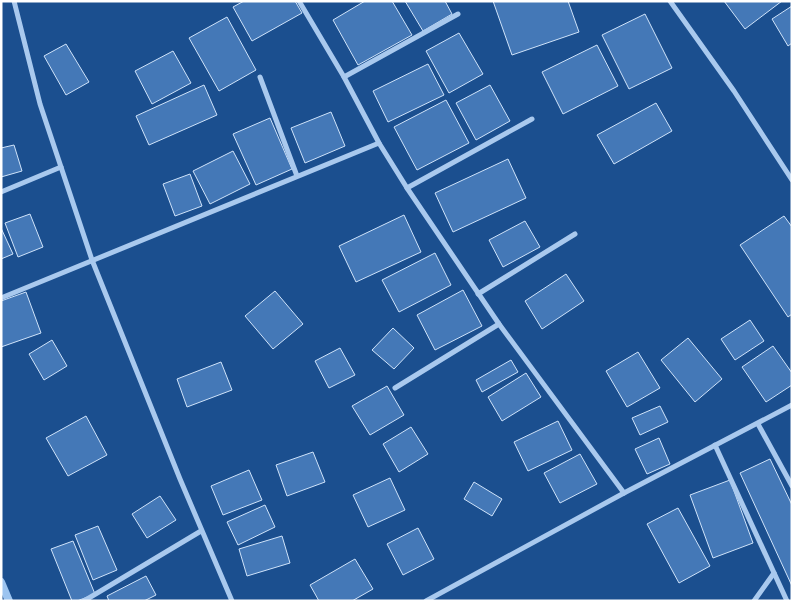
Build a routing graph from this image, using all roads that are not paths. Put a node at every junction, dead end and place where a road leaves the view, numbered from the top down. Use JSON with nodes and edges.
{"nodes":[{"id":1,"x":14,"y":1,"type":"edge"},
{"id":2,"x":299,"y":1,"type":"edge"},
{"id":3,"x":670,"y":1,"type":"edge"},
{"id":4,"x":458,"y":14,"type":"dead end"},
{"id":5,"x":260,"y":77,"type":"dead end"},
{"id":6,"x":344,"y":77,"type":"junction"},
{"id":7,"x":532,"y":119,"type":"dead end"},
{"id":8,"x":379,"y":143,"type":"junction"},
{"id":9,"x":61,"y":167,"type":"junction"},
{"id":10,"x":297,"y":176,"type":"junction"},
{"id":11,"x":792,"y":180,"type":"edge"},
{"id":12,"x":407,"y":188,"type":"junction"},
{"id":13,"x":1,"y":192,"type":"edge"},
{"id":14,"x":575,"y":234,"type":"dead end"},
{"id":15,"x":92,"y":260,"type":"junction"},
{"id":16,"x":478,"y":294,"type":"junction"},
{"id":17,"x":1,"y":298,"type":"edge"},
{"id":18,"x":499,"y":324,"type":"junction"},
{"id":19,"x":395,"y":388,"type":"dead end"},
{"id":20,"x":792,"y":406,"type":"edge"},
{"id":21,"x":758,"y":424,"type":"junction"},
{"id":22,"x":715,"y":445,"type":"junction"},
{"id":23,"x":792,"y":486,"type":"edge"},
{"id":24,"x":624,"y":493,"type":"junction"},
{"id":25,"x":201,"y":531,"type":"junction"},
{"id":26,"x":774,"y":573,"type":"junction"},
{"id":27,"x":84,"y":601,"type":"edge"},
{"id":28,"x":232,"y":601,"type":"edge"},
{"id":29,"x":426,"y":601,"type":"edge"},
{"id":30,"x":754,"y":601,"type":"edge"},
{"id":31,"x":787,"y":601,"type":"edge"}],
"edges":[{"from":1,"to":9,"type":"street"},
{"from":2,"to":6,"type":"street"},
{"from":3,"to":11,"type":"street"},
{"from":4,"to":6,"type":"street"},
{"from":5,"to":10,"type":"street"},
{"from":6,"to":8,"type":"street"},
{"from":7,"to":12,"type":"street"},
{"from":8,"to":10,"type":"street"},
{"from":8,"to":12,"type":"street"},
{"from":9,"to":13,"type":"street"},
{"from":9,"to":15,"type":"street"},
{"from":10,"to":15,"type":"street"},
{"from":12,"to":16,"type":"street"},
{"from":14,"to":16,"type":"street"},
{"from":15,"to":17,"type":"street"},
{"from":15,"to":25,"type":"street"},
{"from":16,"to":18,"type":"street"},
{"from":18,"to":19,"type":"street"},
{"from":18,"to":24,"type":"street"},
{"from":20,"to":21,"type":"street"},
{"from":21,"to":22,"type":"street"},
{"from":21,"to":23,"type":"street"},
{"from":22,"to":24,"type":"street"},
{"from":22,"to":26,"type":"street"},
{"from":24,"to":29,"type":"street"},
{"from":25,"to":27,"type":"street"},
{"from":25,"to":28,"type":"street"},
{"from":26,"to":30,"type":"street"},
{"from":26,"to":31,"type":"street"}]}
